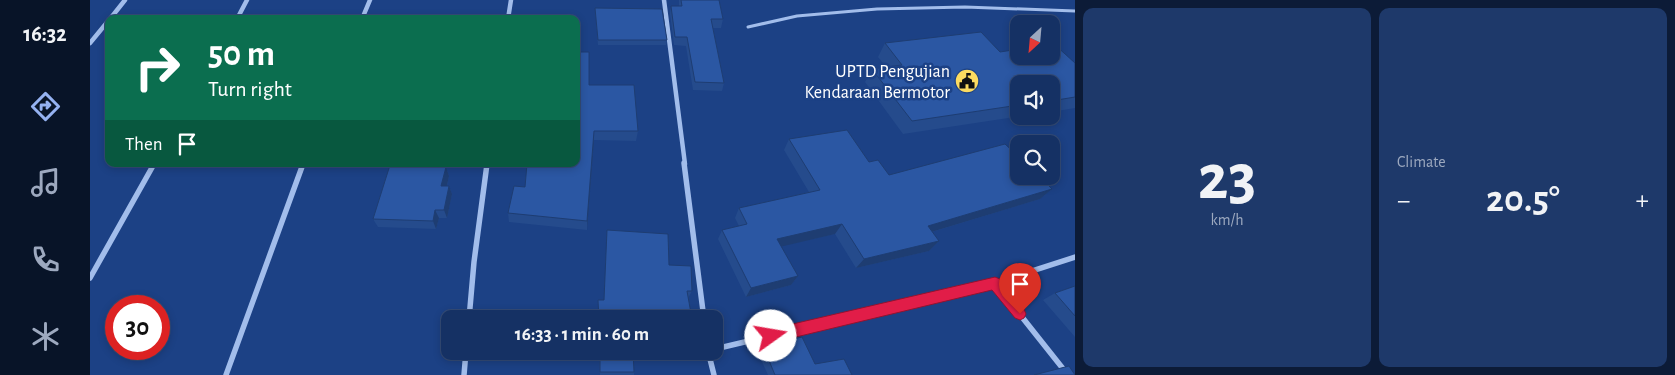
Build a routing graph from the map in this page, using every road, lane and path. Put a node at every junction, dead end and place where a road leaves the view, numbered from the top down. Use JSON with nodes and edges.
{"nodes":[{"id":1,"x":126,"y":0,"type":"edge"},
{"id":2,"x":248,"y":0,"type":"edge"},
{"id":3,"x":370,"y":0,"type":"edge"},
{"id":4,"x":511,"y":0,"type":"edge"},
{"id":5,"x":664,"y":0,"type":"edge"},
{"id":6,"x":1075,"y":11,"type":"edge"},
{"id":7,"x":113,"y":15,"type":"edge"},
{"id":8,"x":239,"y":15,"type":"edge"},
{"id":9,"x":364,"y":15,"type":"edge"},
{"id":10,"x":509,"y":15,"type":"edge"},
{"id":11,"x":105,"y":25,"type":"edge"},
{"id":12,"x":748,"y":27,"type":"dead end"},
{"id":13,"x":90,"y":44,"type":"edge"},
{"id":14,"x":152,"y":167,"type":"edge"},
{"id":15,"x":302,"y":167,"type":"edge"},
{"id":16,"x":488,"y":167,"type":"edge"},
{"id":17,"x":1075,"y":257,"type":"edge"},
{"id":18,"x":90,"y":278,"type":"edge"},
{"id":19,"x":995,"y":283,"type":"junction"},
{"id":20,"x":470,"y":310,"type":"edge"},
{"id":21,"x":703,"y":310,"type":"edge"},
{"id":22,"x":723,"y":347,"type":"edge"},
{"id":23,"x":465,"y":360,"type":"edge"},
{"id":24,"x":710,"y":360,"type":"edge"},
{"id":25,"x":226,"y":375,"type":"edge"},
{"id":26,"x":464,"y":375,"type":"edge"},
{"id":27,"x":714,"y":375,"type":"edge"},
{"id":28,"x":1068,"y":375,"type":"edge"}],
"edges":[{"from":1,"to":7,"type":"street"},
{"from":2,"to":8,"type":"street"},
{"from":3,"to":9,"type":"street"},
{"from":4,"to":10,"type":"street"},
{"from":5,"to":21,"type":"street"},
{"from":6,"to":12,"type":"lane"},
{"from":11,"to":13,"type":"street"},
{"from":14,"to":18,"type":"street"},
{"from":15,"to":25,"type":"street"},
{"from":16,"to":20,"type":"street"},
{"from":17,"to":19,"type":"street"},
{"from":19,"to":22,"type":"street"},
{"from":19,"to":28,"type":"street"},
{"from":23,"to":26,"type":"street"},
{"from":24,"to":27,"type":"street"}]}
